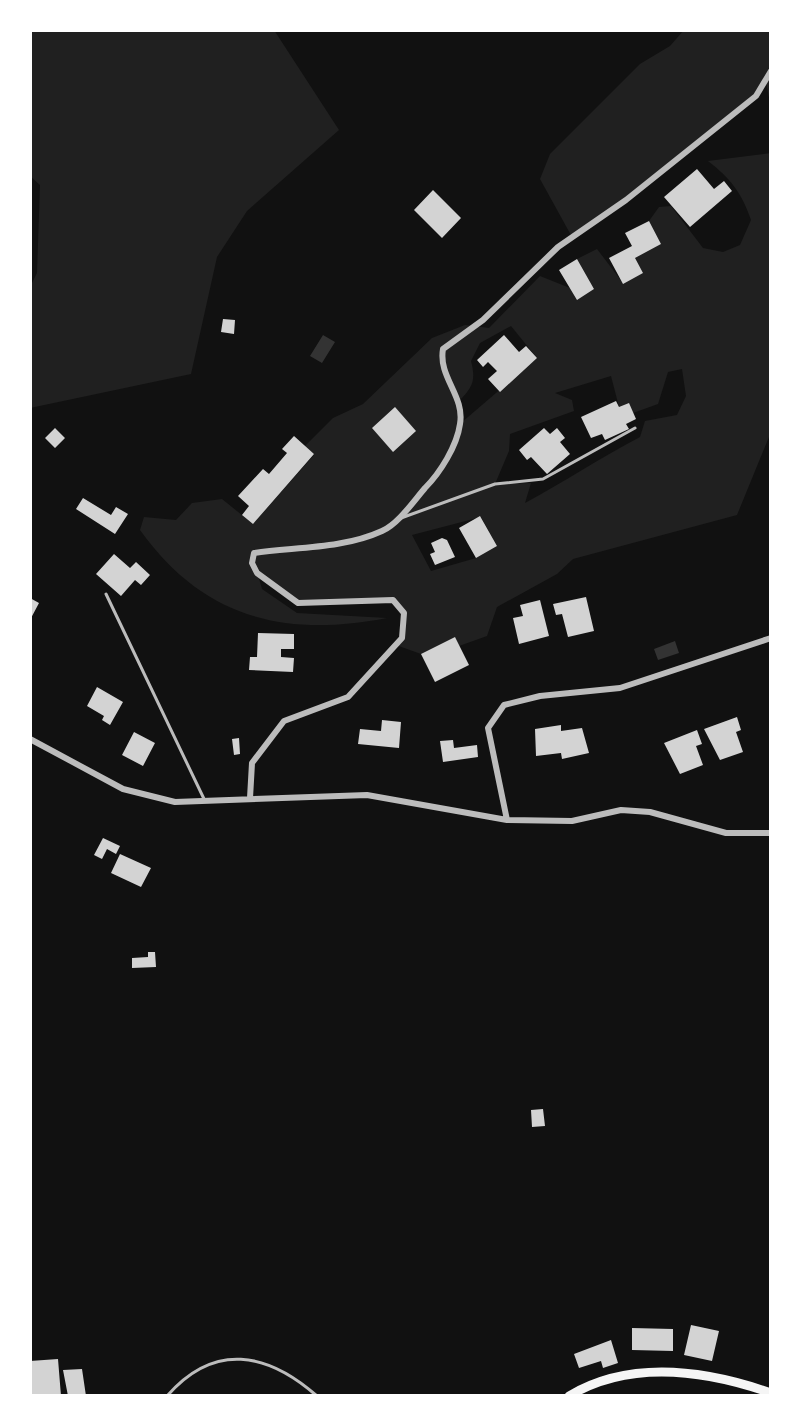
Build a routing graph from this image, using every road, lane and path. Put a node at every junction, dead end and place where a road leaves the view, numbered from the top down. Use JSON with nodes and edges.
{"nodes":[{"id":1,"x":771,"y":71,"type":"edge"},
{"id":2,"x":635,"y":428,"type":"dead end"},
{"id":3,"x":394,"y":521,"type":"junction"},
{"id":4,"x":106,"y":594,"type":"dead end"},
{"id":5,"x":771,"y":638,"type":"edge"},
{"id":6,"x":30,"y":739,"type":"edge"},
{"id":7,"x":250,"y":798,"type":"junction"},
{"id":8,"x":205,"y":801,"type":"junction"},
{"id":9,"x":507,"y":820,"type":"junction"},
{"id":10,"x":771,"y":833,"type":"edge"},
{"id":11,"x":771,"y":1393,"type":"edge"},
{"id":12,"x":167,"y":1396,"type":"edge"},
{"id":13,"x":317,"y":1396,"type":"edge"},
{"id":14,"x":569,"y":1396,"type":"edge"}],
"edges":[{"from":1,"to":3,"type":"street"},
{"from":2,"to":3,"type":"lane"},
{"from":3,"to":7,"type":"street"},
{"from":4,"to":8,"type":"lane"},
{"from":5,"to":9,"type":"street"},
{"from":6,"to":8,"type":"street"},
{"from":7,"to":8,"type":"street"},
{"from":7,"to":9,"type":"street"},
{"from":9,"to":10,"type":"street"},
{"from":11,"to":14,"type":"main road"},
{"from":12,"to":13,"type":"lane"}]}
